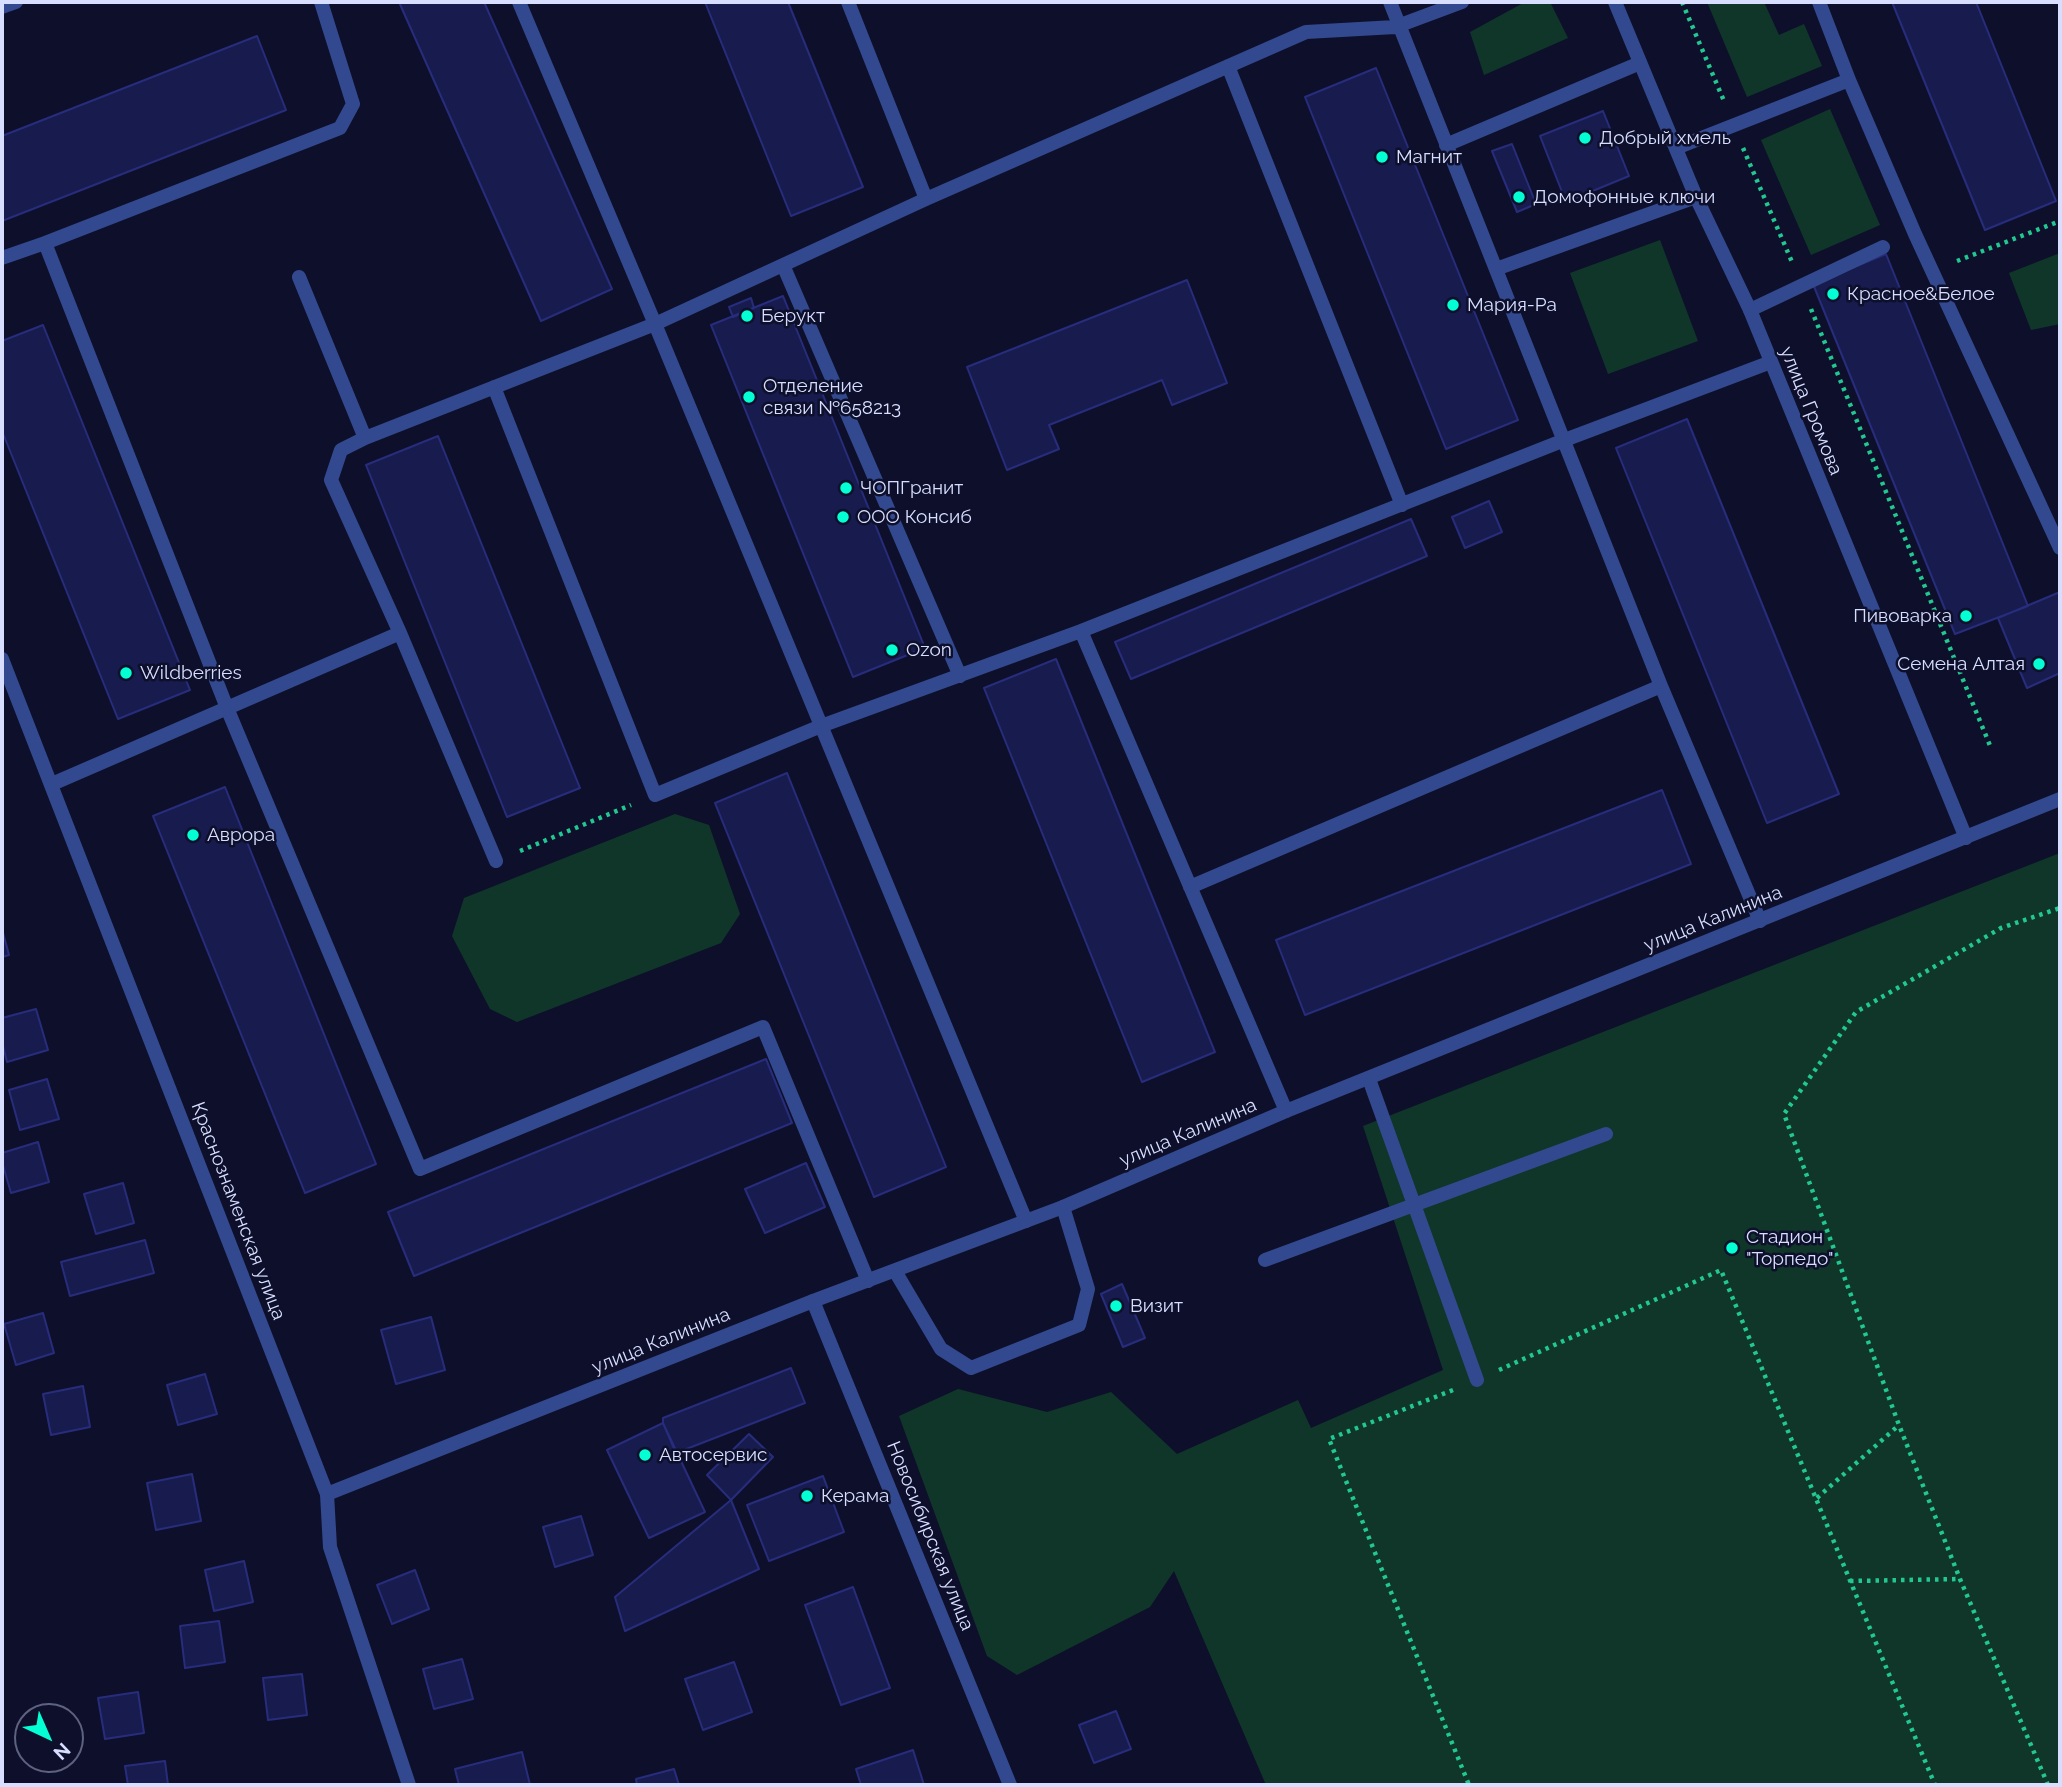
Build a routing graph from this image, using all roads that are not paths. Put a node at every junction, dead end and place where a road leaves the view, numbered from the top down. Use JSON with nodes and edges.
{"nodes":[{"id":1,"x":16,"y":2,"type":"edge"},
{"id":2,"x":321,"y":2,"type":"edge"},
{"id":3,"x":519,"y":2,"type":"edge"},
{"id":4,"x":848,"y":2,"type":"edge"},
{"id":5,"x":1390,"y":2,"type":"edge"},
{"id":6,"x":1462,"y":2,"type":"edge"},
{"id":7,"x":1615,"y":2,"type":"edge"},
{"id":8,"x":1819,"y":2,"type":"edge"},
{"id":9,"x":2,"y":7,"type":"edge"},
{"id":10,"x":1400,"y":26,"type":"junction"},
{"id":11,"x":1640,"y":63,"type":"junction"},
{"id":12,"x":1228,"y":66,"type":"junction"},
{"id":13,"x":1849,"y":80,"type":"junction"},
{"id":14,"x":1446,"y":145,"type":"junction"},
{"id":15,"x":1676,"y":148,"type":"junction"},
{"id":16,"x":1696,"y":197,"type":"junction"},
{"id":17,"x":926,"y":199,"type":"junction"},
{"id":18,"x":45,"y":243,"type":"junction"},
{"id":19,"x":1883,"y":247,"type":"dead end"},
{"id":20,"x":2,"y":258,"type":"edge"},
{"id":21,"x":783,"y":265,"type":"junction"},
{"id":22,"x":1496,"y":270,"type":"junction"},
{"id":23,"x":299,"y":277,"type":"dead end"},
{"id":24,"x":1750,"y":310,"type":"junction"},
{"id":25,"x":655,"y":324,"type":"junction"},
{"id":26,"x":1770,"y":362,"type":"junction"},
{"id":27,"x":494,"y":387,"type":"junction"},
{"id":28,"x":365,"y":438,"type":"junction"},
{"id":29,"x":1562,"y":441,"type":"junction"},
{"id":30,"x":1402,"y":505,"type":"junction"},
{"id":31,"x":2060,"y":548,"type":"edge"},
{"id":32,"x":1081,"y":631,"type":"junction"},
{"id":33,"x":400,"y":634,"type":"junction"},
{"id":34,"x":2,"y":659,"type":"edge"},
{"id":35,"x":960,"y":676,"type":"junction"},
{"id":36,"x":1661,"y":686,"type":"junction"},
{"id":37,"x":227,"y":708,"type":"junction"},
{"id":38,"x":821,"y":726,"type":"junction"},
{"id":39,"x":52,"y":784,"type":"junction"},
{"id":40,"x":2060,"y":799,"type":"edge"},
{"id":41,"x":1966,"y":838,"type":"junction"},
{"id":42,"x":496,"y":861,"type":"road end"},
{"id":43,"x":1190,"y":887,"type":"junction"},
{"id":44,"x":1760,"y":921,"type":"junction"},
{"id":45,"x":1369,"y":1079,"type":"junction"},
{"id":46,"x":1286,"y":1111,"type":"junction"},
{"id":47,"x":1606,"y":1135,"type":"dead end"},
{"id":48,"x":1063,"y":1207,"type":"junction"},
{"id":49,"x":1415,"y":1207,"type":"junction"},
{"id":50,"x":1026,"y":1221,"type":"junction"},
{"id":51,"x":1265,"y":1260,"type":"dead end"},
{"id":52,"x":895,"y":1271,"type":"junction"},
{"id":53,"x":868,"y":1281,"type":"junction"},
{"id":54,"x":813,"y":1301,"type":"junction"},
{"id":55,"x":1477,"y":1380,"type":"road end"},
{"id":56,"x":327,"y":1494,"type":"junction"},
{"id":57,"x":409,"y":1785,"type":"edge"},
{"id":58,"x":1010,"y":1785,"type":"edge"}],
"edges":[{"from":1,"to":9,"type":"street"},
{"from":2,"to":18,"type":"street"},
{"from":3,"to":25,"type":"street"},
{"from":4,"to":17,"type":"street"},
{"from":5,"to":10,"type":"street"},
{"from":6,"to":10,"type":"street"},
{"from":7,"to":11,"type":"street","name":"улица Громова"},
{"from":8,"to":13,"type":"street"},
{"from":10,"to":12,"type":"street"},
{"from":10,"to":14,"type":"street"},
{"from":11,"to":14,"type":"street"},
{"from":11,"to":15,"type":"street","name":"улица Громова"},
{"from":12,"to":17,"type":"street"},
{"from":12,"to":30,"type":"street"},
{"from":13,"to":15,"type":"street"},
{"from":13,"to":31,"type":"street"},
{"from":14,"to":22,"type":"street"},
{"from":15,"to":16,"type":"street","name":"улица Громова"},
{"from":16,"to":22,"type":"street"},
{"from":16,"to":24,"type":"street","name":"улица Громова"},
{"from":17,"to":21,"type":"street"},
{"from":18,"to":20,"type":"street"},
{"from":18,"to":37,"type":"street"},
{"from":19,"to":24,"type":"street"},
{"from":21,"to":25,"type":"street"},
{"from":21,"to":35,"type":"street"},
{"from":22,"to":29,"type":"street"},
{"from":23,"to":28,"type":"street"},
{"from":24,"to":26,"type":"street","name":"улица Громова"},
{"from":25,"to":27,"type":"street"},
{"from":25,"to":38,"type":"street"},
{"from":26,"to":29,"type":"street"},
{"from":26,"to":41,"type":"street","name":"улица Громова"},
{"from":27,"to":28,"type":"street"},
{"from":27,"to":38,"type":"street"},
{"from":28,"to":33,"type":"street"},
{"from":29,"to":30,"type":"street"},
{"from":29,"to":36,"type":"street"},
{"from":30,"to":32,"type":"street"},
{"from":32,"to":35,"type":"street"},
{"from":32,"to":43,"type":"street"},
{"from":33,"to":37,"type":"street"},
{"from":33,"to":42,"type":"street"},
{"from":34,"to":39,"type":"street","name":"Краснознаменская улица"},
{"from":35,"to":38,"type":"street"},
{"from":36,"to":43,"type":"street"},
{"from":36,"to":44,"type":"street"},
{"from":37,"to":39,"type":"street"},
{"from":37,"to":53,"type":"street"},
{"from":38,"to":50,"type":"street"},
{"from":39,"to":56,"type":"street","name":"Краснознаменская улица"},
{"from":40,"to":41,"type":"street","name":"улица Калинина"},
{"from":41,"to":44,"type":"street","name":"улица Калинина"},
{"from":43,"to":46,"type":"street"},
{"from":44,"to":45,"type":"street","name":"улица Калинина"},
{"from":45,"to":46,"type":"street","name":"улица Калинина"},
{"from":45,"to":49,"type":"street"},
{"from":46,"to":48,"type":"street","name":"улица Калинина"},
{"from":47,"to":49,"type":"street"},
{"from":48,"to":50,"type":"street","name":"улица Калинина"},
{"from":48,"to":52,"type":"street"},
{"from":49,"to":51,"type":"street"},
{"from":49,"to":55,"type":"street"},
{"from":50,"to":52,"type":"street","name":"улица Калинина"},
{"from":52,"to":53,"type":"street","name":"улица Калинина"},
{"from":53,"to":54,"type":"street","name":"улица Калинина"},
{"from":54,"to":56,"type":"street","name":"улица Калинина"},
{"from":54,"to":58,"type":"street","name":"Новосибирская улица"},
{"from":56,"to":57,"type":"street","name":"Краснознаменская улица"}]}
